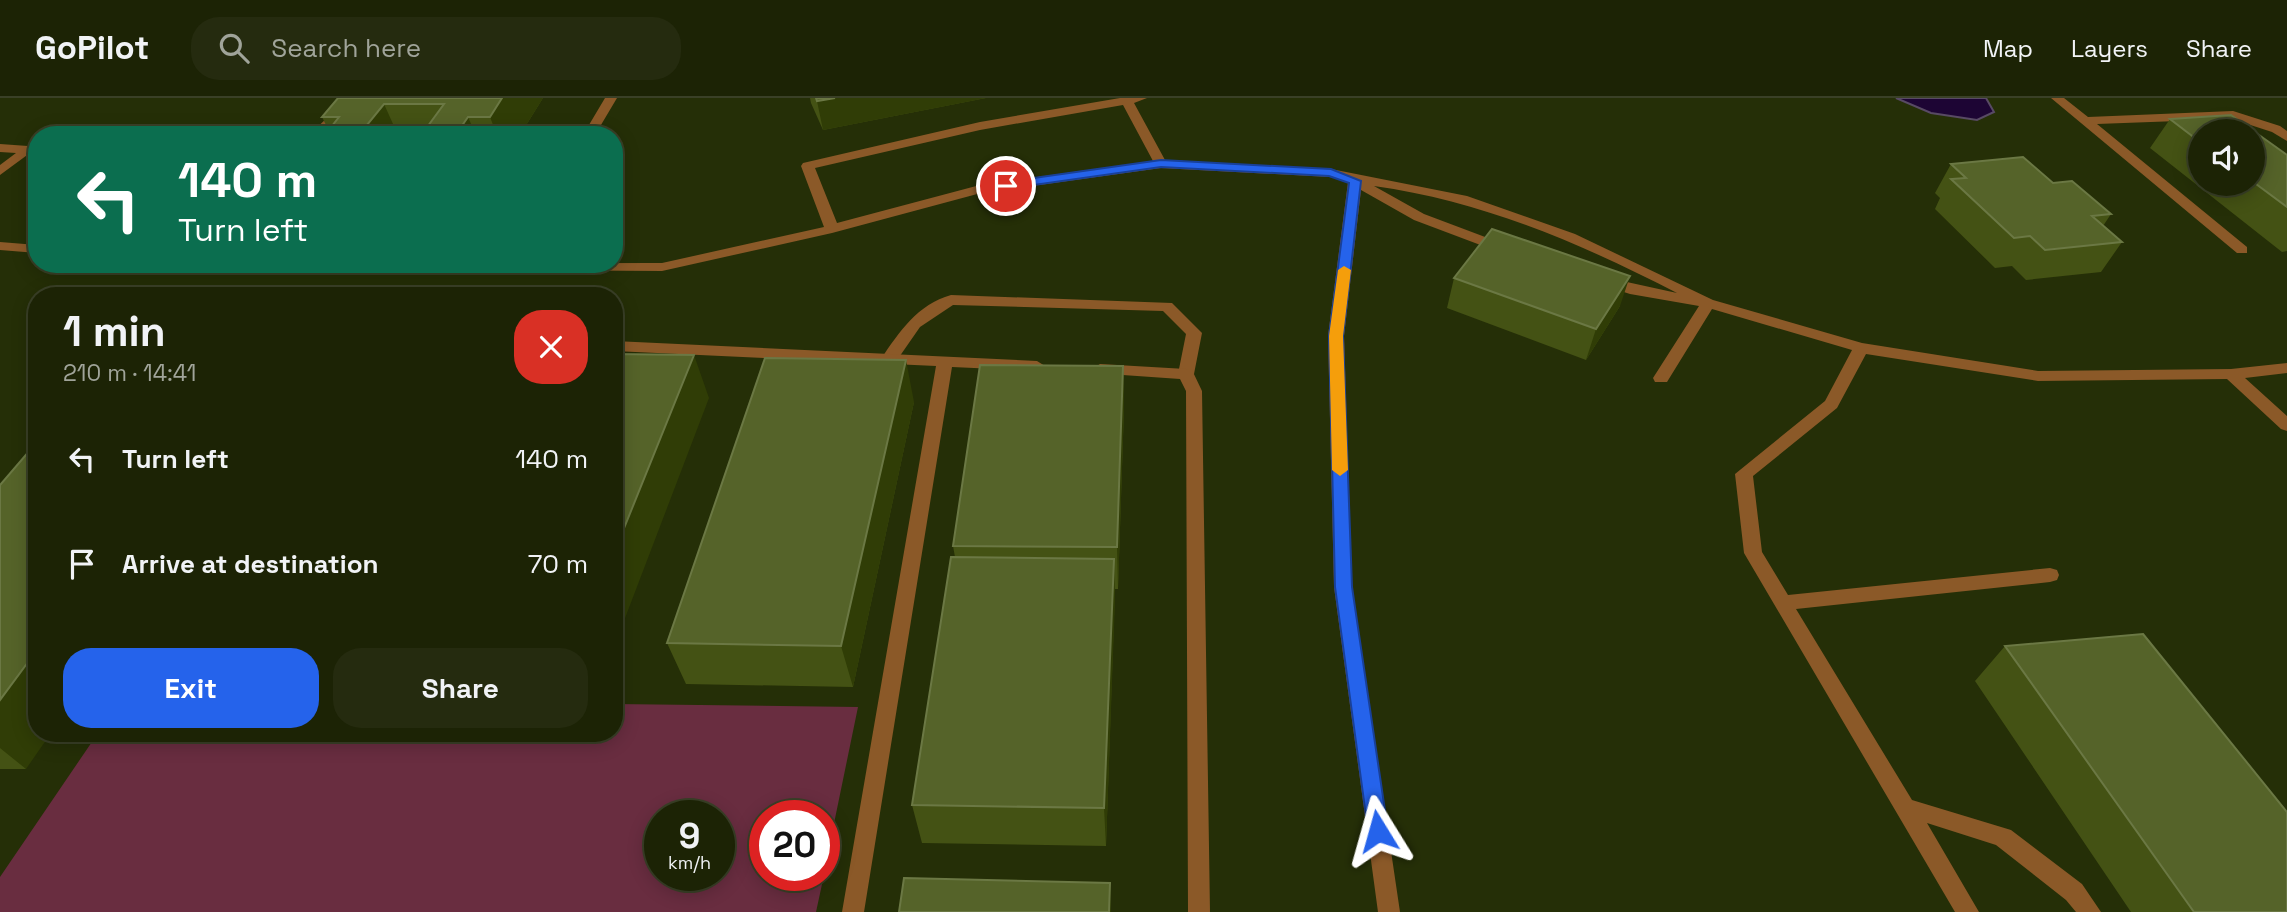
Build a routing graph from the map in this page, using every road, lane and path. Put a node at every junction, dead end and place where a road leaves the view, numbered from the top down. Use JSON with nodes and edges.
{"nodes":[{"id":1,"x":355,"y":98,"type":"edge"},
{"id":2,"x":611,"y":98,"type":"edge"},
{"id":3,"x":1141,"y":98,"type":"edge"},
{"id":4,"x":2057,"y":98,"type":"edge"},
{"id":5,"x":1126,"y":100,"type":"junction"},
{"id":6,"x":2085,"y":121,"type":"junction"},
{"id":7,"x":325,"y":126,"type":"edge"},
{"id":8,"x":594,"y":126,"type":"edge"},
{"id":9,"x":2287,"y":137,"type":"edge"},
{"id":10,"x":0,"y":148,"type":"edge"},
{"id":11,"x":28,"y":151,"type":"edge"},
{"id":12,"x":28,"y":154,"type":"edge"},
{"id":13,"x":1161,"y":163,"type":"junction"},
{"id":14,"x":0,"y":171,"type":"edge"},
{"id":15,"x":1355,"y":181,"type":"junction"},
{"id":16,"x":832,"y":229,"type":"junction"},
{"id":17,"x":0,"y":246,"type":"edge"},
{"id":18,"x":28,"y":248,"type":"edge"},
{"id":19,"x":2242,"y":250,"type":"dead end"},
{"id":20,"x":1514,"y":252,"type":"edge"},
{"id":21,"x":623,"y":267,"type":"edge"},
{"id":22,"x":1591,"y":277,"type":"edge"},
{"id":23,"x":1708,"y":303,"type":"junction"},
{"id":24,"x":623,"y":346,"type":"edge"},
{"id":25,"x":1861,"y":348,"type":"junction"},
{"id":26,"x":890,"y":359,"type":"junction"},
{"id":27,"x":945,"y":362,"type":"junction"},
{"id":28,"x":1052,"y":367,"type":"edge"},
{"id":29,"x":1079,"y":368,"type":"edge"},
{"id":30,"x":2287,"y":368,"type":"edge"},
{"id":31,"x":1186,"y":374,"type":"junction"},
{"id":32,"x":2231,"y":374,"type":"junction"},
{"id":33,"x":1661,"y":379,"type":"dead end"},
{"id":34,"x":2287,"y":425,"type":"edge"},
{"id":35,"x":2050,"y":575,"type":"dead end"},
{"id":36,"x":1783,"y":603,"type":"junction"},
{"id":37,"x":1905,"y":807,"type":"junction"},
{"id":38,"x":853,"y":912,"type":"edge"},
{"id":39,"x":1199,"y":912,"type":"edge"},
{"id":40,"x":1389,"y":912,"type":"edge"},
{"id":41,"x":1968,"y":912,"type":"edge"},
{"id":42,"x":2090,"y":912,"type":"edge"}],
"edges":[{"from":1,"to":7,"type":"street"},
{"from":2,"to":8,"type":"street"},
{"from":3,"to":5,"type":"street"},
{"from":4,"to":6,"type":"street"},
{"from":5,"to":13,"type":"street"},
{"from":5,"to":16,"type":"street"},
{"from":6,"to":9,"type":"street"},
{"from":6,"to":19,"type":"street"},
{"from":10,"to":11,"type":"street"},
{"from":12,"to":14,"type":"street"},
{"from":13,"to":15,"type":"street"},
{"from":13,"to":16,"type":"street"},
{"from":15,"to":20,"type":"street"},
{"from":15,"to":23,"type":"street"},
{"from":15,"to":40,"type":"street"},
{"from":16,"to":21,"type":"street"},
{"from":17,"to":18,"type":"street"},
{"from":22,"to":23,"type":"street"},
{"from":23,"to":25,"type":"street"},
{"from":23,"to":33,"type":"street"},
{"from":24,"to":26,"type":"street"},
{"from":25,"to":32,"type":"street"},
{"from":25,"to":36,"type":"street"},
{"from":26,"to":27,"type":"street"},
{"from":26,"to":31,"type":"street"},
{"from":27,"to":28,"type":"street"},
{"from":27,"to":38,"type":"street"},
{"from":29,"to":31,"type":"street"},
{"from":30,"to":32,"type":"street"},
{"from":31,"to":39,"type":"street"},
{"from":32,"to":34,"type":"street"},
{"from":35,"to":36,"type":"street"},
{"from":36,"to":37,"type":"street"},
{"from":37,"to":41,"type":"street"},
{"from":37,"to":42,"type":"street"}]}
